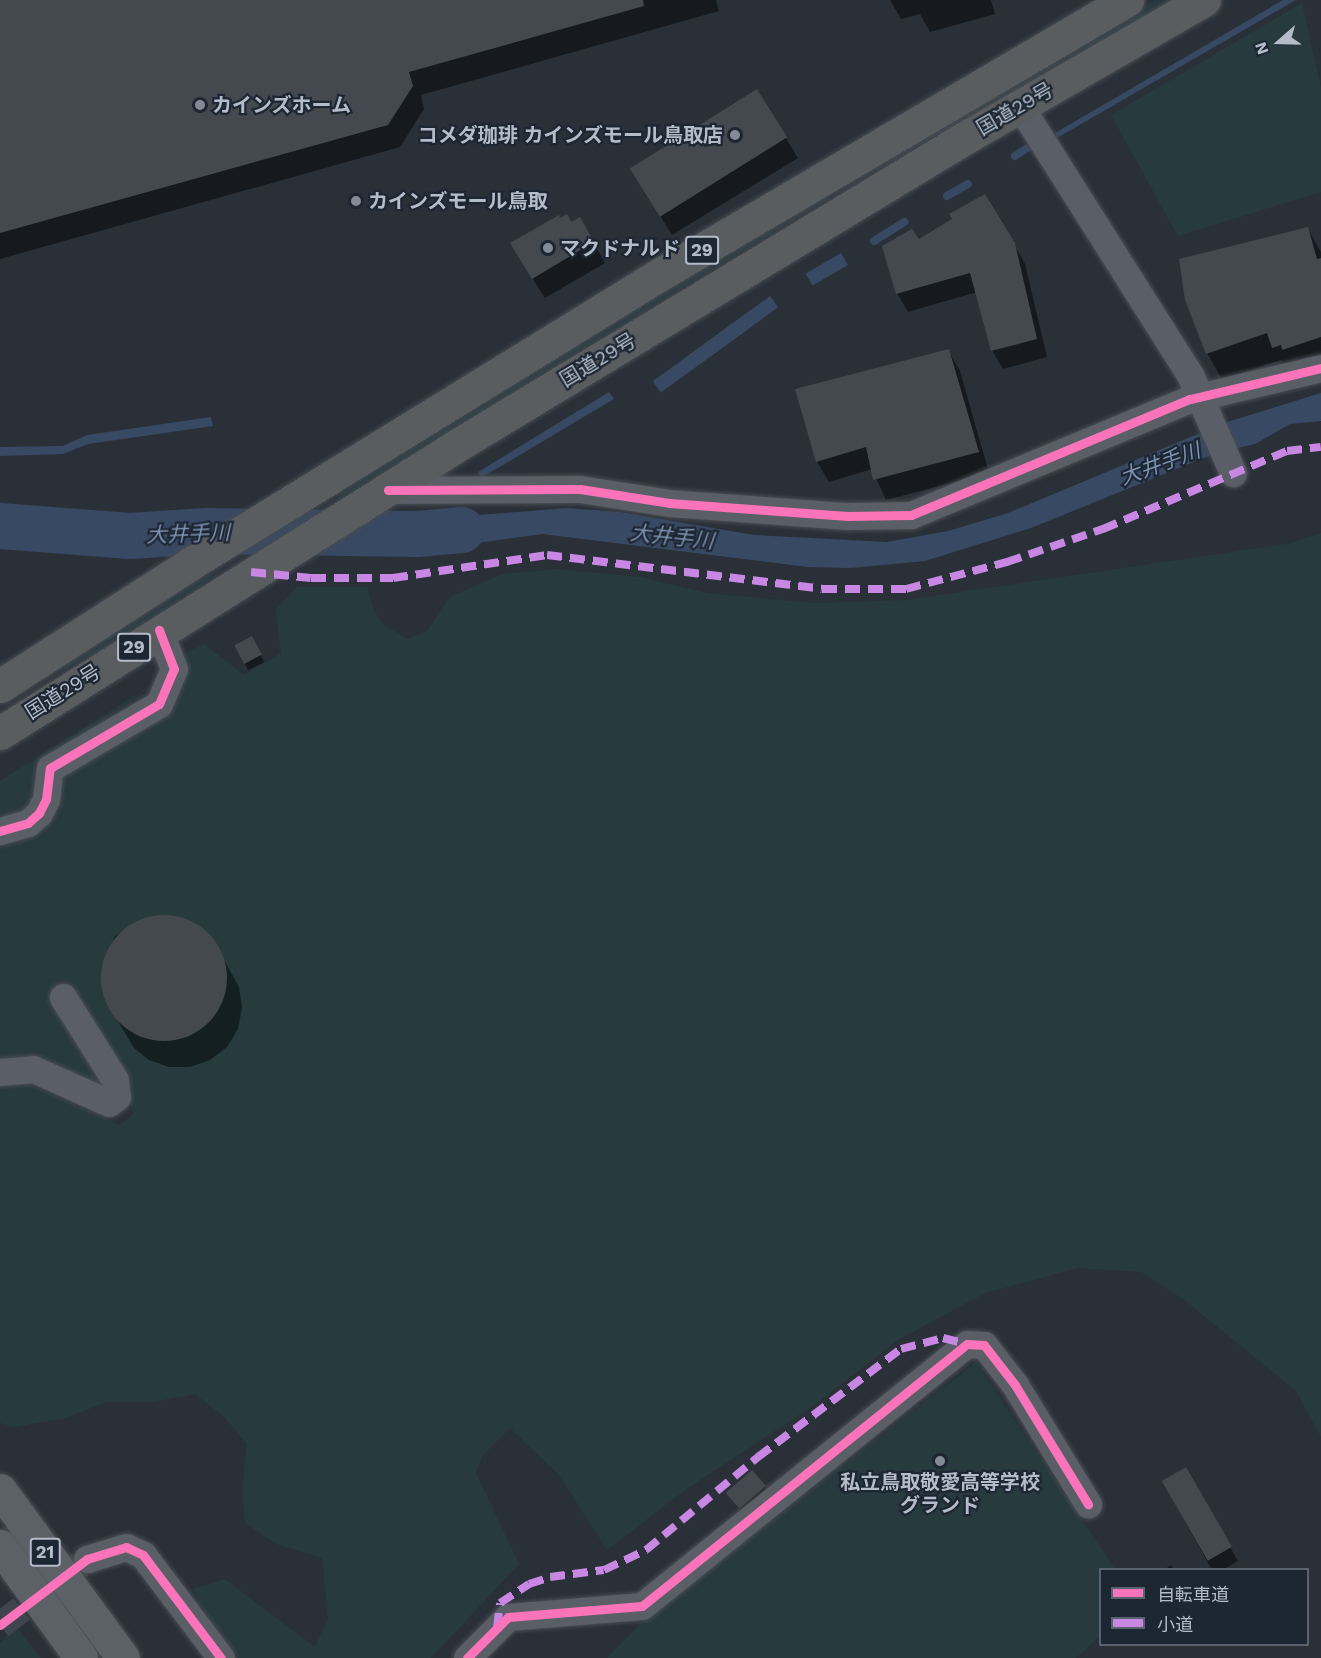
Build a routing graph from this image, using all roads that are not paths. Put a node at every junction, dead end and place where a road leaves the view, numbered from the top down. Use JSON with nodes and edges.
{"nodes":[{"id":1,"x":1128,"y":0,"type":"edge"},
{"id":2,"x":1204,"y":0,"type":"edge"},
{"id":3,"x":1020,"y":106,"type":"junction"},
{"id":4,"x":1321,"y":368,"type":"edge"},
{"id":5,"x":1202,"y":396,"type":"junction"},
{"id":6,"x":1233,"y":473,"type":"dead end"},
{"id":7,"x":375,"y":497,"type":"junction"},
{"id":8,"x":159,"y":630,"type":"junction"},
{"id":9,"x":0,"y":686,"type":"edge"},
{"id":10,"x":0,"y":733,"type":"edge"},
{"id":11,"x":0,"y":831,"type":"edge"},
{"id":12,"x":63,"y":997,"type":"dead end"},
{"id":13,"x":0,"y":1072,"type":"edge"},
{"id":14,"x":0,"y":1490,"type":"edge"},
{"id":15,"x":1088,"y":1504,"type":"dead end"},
{"id":16,"x":0,"y":1546,"type":"edge"},
{"id":17,"x":87,"y":1559,"type":"tunnel mouth"},
{"id":18,"x":72,"y":1646,"type":"edge"},
{"id":19,"x":123,"y":1658,"type":"edge"},
{"id":20,"x":221,"y":1658,"type":"edge"},
{"id":21,"x":467,"y":1658,"type":"edge"}],
"edges":[{"from":1,"to":9,"type":"highway","name":"国道29号","number":"29"},
{"from":2,"to":3,"type":"highway","name":"国道29号","number":"29"},
{"from":3,"to":5,"type":"street"},
{"from":3,"to":7,"type":"highway","name":"国道29号","number":"29"},
{"from":4,"to":5,"type":"street"},
{"from":5,"to":6,"type":"street"},
{"from":5,"to":7,"type":"street"},
{"from":7,"to":8,"type":"highway","name":"国道29号","number":"29"},
{"from":8,"to":10,"type":"highway","name":"国道29号","number":"29"},
{"from":8,"to":11,"type":"street"},
{"from":12,"to":13,"type":"street"},
{"from":14,"to":19,"type":"main road","number":"21"},
{"from":15,"to":21,"type":"street"},
{"from":16,"to":18,"type":"main road","number":"21"},
{"from":17,"to":20,"type":"street"}]}
